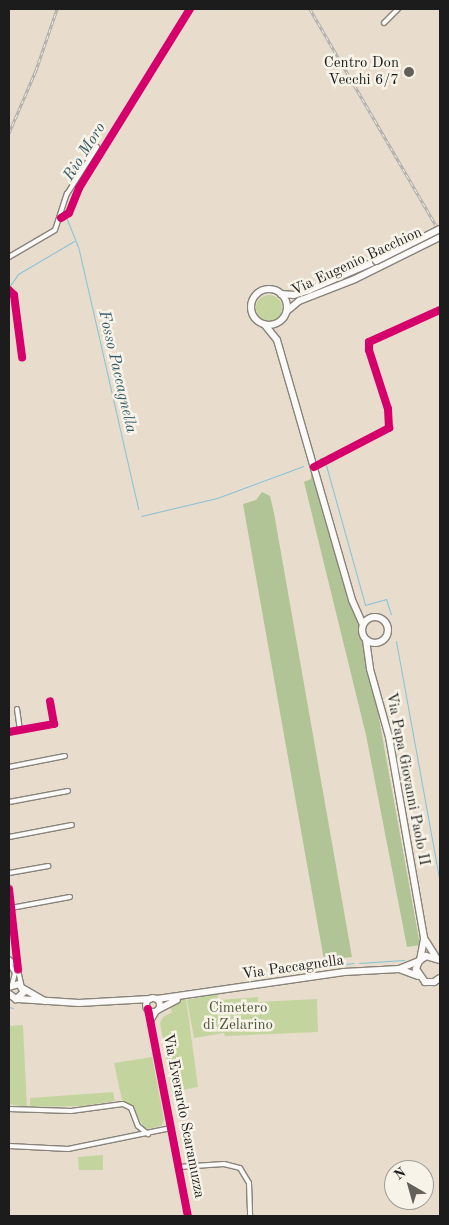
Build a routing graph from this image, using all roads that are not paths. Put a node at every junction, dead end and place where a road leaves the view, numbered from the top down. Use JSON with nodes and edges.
{"nodes":[{"id":1,"x":190,"y":9,"type":"edge"},
{"id":2,"x":398,"y":9,"type":"edge"},
{"id":3,"x":384,"y":23,"type":"dead end"},
{"id":4,"x":97,"y":147,"type":"dead end"},
{"id":5,"x":63,"y":217,"type":"junction"},
{"id":6,"x":440,"y":230,"type":"edge"},
{"id":7,"x":440,"y":237,"type":"edge"},
{"id":8,"x":9,"y":257,"type":"edge"},
{"id":9,"x":378,"y":264,"type":"junction"},
{"id":10,"x":9,"y":290,"type":"edge"},
{"id":11,"x":281,"y":294,"type":"junction"},
{"id":12,"x":440,"y":310,"type":"edge"},
{"id":13,"x":287,"y":311,"type":"junction"},
{"id":14,"x":281,"y":321,"type":"junction"},
{"id":15,"x":265,"y":325,"type":"junction"},
{"id":16,"x":277,"y":340,"type":"junction"},
{"id":17,"x":22,"y":357,"type":"dead end"},
{"id":18,"x":314,"y":467,"type":"junction"},
{"id":19,"x":354,"y":604,"type":"junction"},
{"id":20,"x":372,"y":617,"type":"junction"},
{"id":21,"x":362,"y":625,"type":"junction"},
{"id":22,"x":366,"y":640,"type":"junction"},
{"id":23,"x":379,"y":642,"type":"junction"},
{"id":24,"x":370,"y":655,"type":"junction"},
{"id":25,"x":50,"y":701,"type":"dead end"},
{"id":26,"x":16,"y":709,"type":"dead end"},
{"id":27,"x":20,"y":730,"type":"junction"},
{"id":28,"x":9,"y":732,"type":"edge"},
{"id":29,"x":65,"y":756,"type":"dead end"},
{"id":30,"x":9,"y":767,"type":"edge"},
{"id":31,"x":68,"y":791,"type":"dead end"},
{"id":32,"x":9,"y":802,"type":"edge"},
{"id":33,"x":72,"y":824,"type":"dead end"},
{"id":34,"x":9,"y":837,"type":"edge"},
{"id":35,"x":48,"y":866,"type":"dead end"},
{"id":36,"x":9,"y":873,"type":"edge"},
{"id":37,"x":9,"y":889,"type":"edge"},
{"id":38,"x":70,"y":897,"type":"dead end"},
{"id":39,"x":10,"y":908,"type":"edge"},
{"id":40,"x":424,"y":938,"type":"junction"},
{"id":41,"x":438,"y":958,"type":"edge"},
{"id":42,"x":9,"y":959,"type":"edge"},
{"id":43,"x":420,"y":961,"type":"junction"},
{"id":44,"x":9,"y":963,"type":"edge"},
{"id":45,"x":18,"y":969,"type":"junction"},
{"id":46,"x":398,"y":969,"type":"junction"},
{"id":47,"x":418,"y":976,"type":"junction"},
{"id":48,"x":440,"y":978,"type":"edge"},
{"id":49,"x":23,"y":988,"type":"junction"},
{"id":50,"x":10,"y":991,"type":"edge"},
{"id":51,"x":192,"y":993,"type":"junction"},
{"id":52,"x":18,"y":999,"type":"junction"},
{"id":53,"x":153,"y":999,"type":"junction"},
{"id":54,"x":131,"y":1001,"type":"junction"},
{"id":55,"x":51,"y":1003,"type":"junction"},
{"id":56,"x":147,"y":1008,"type":"junction"},
{"id":57,"x":158,"y":1010,"type":"junction"},
{"id":58,"x":151,"y":1022,"type":"junction"},
{"id":59,"x":9,"y":1109,"type":"edge"},
{"id":60,"x":138,"y":1126,"type":"junction"},
{"id":61,"x":171,"y":1128,"type":"junction"},
{"id":62,"x":148,"y":1134,"type":"junction"},
{"id":63,"x":124,"y":1137,"type":"junction"},
{"id":64,"x":9,"y":1146,"type":"edge"},
{"id":65,"x":179,"y":1168,"type":"junction"},
{"id":66,"x":188,"y":1216,"type":"edge"},
{"id":67,"x":250,"y":1216,"type":"edge"}],
"edges":[{"from":1,"to":5,"type":"street"},
{"from":2,"to":3,"type":"street"},
{"from":4,"to":5,"type":"street"},
{"from":5,"to":8,"type":"street"},
{"from":6,"to":9,"type":"main road","name":"Via Eugenio Bacchion","bridge":true},
{"from":7,"to":9,"type":"main road","name":"Via Eugenio Bacchion"},
{"from":9,"to":11,"type":"main road","name":"Via Eugenio Bacchion"},
{"from":9,"to":13,"type":"main road","name":"Via Eugenio Bacchion"},
{"from":10,"to":17,"type":"street"},
{"from":11,"to":13,"type":"main road"},
{"from":11,"to":15,"type":"main road"},
{"from":12,"to":18,"type":"street"},
{"from":13,"to":14,"type":"main road"},
{"from":14,"to":15,"type":"main road"},
{"from":14,"to":16,"type":"main road"},
{"from":15,"to":16,"type":"main road"},
{"from":16,"to":18,"type":"main road"},
{"from":18,"to":19,"type":"main road"},
{"from":19,"to":20,"type":"main road"},
{"from":19,"to":21,"type":"main road"},
{"from":20,"to":21,"type":"main road"},
{"from":20,"to":23,"type":"main road"},
{"from":21,"to":22,"type":"main road"},
{"from":22,"to":23,"type":"main road"},
{"from":22,"to":24,"type":"main road","name":"Via Papa Giovanni Paolo II"},
{"from":23,"to":24,"type":"main road"},
{"from":24,"to":40,"type":"main road","name":"Via Papa Giovanni Paolo II"},
{"from":25,"to":27,"type":"street"},
{"from":26,"to":27,"type":"street"},
{"from":27,"to":28,"type":"street"},
{"from":29,"to":30,"type":"street"},
{"from":31,"to":32,"type":"street"},
{"from":33,"to":34,"type":"street"},
{"from":35,"to":36,"type":"street"},
{"from":37,"to":39,"type":"street"},
{"from":38,"to":39,"type":"street"},
{"from":39,"to":45,"type":"street"},
{"from":40,"to":41,"type":"main road","name":"Via Papa Giovanni Paolo II"},
{"from":40,"to":43,"type":"main road","name":"Via Papa Giovanni Paolo II"},
{"from":41,"to":43,"type":"main road","name":"Via Paccagnella"},
{"from":42,"to":45,"type":"street"},
{"from":43,"to":46,"type":"main road","name":"Via Paccagnella"},
{"from":43,"to":47,"type":"main road","name":"Via Papa Giovanni Paolo II"},
{"from":44,"to":50,"type":"street"},
{"from":45,"to":49,"type":"street"},
{"from":46,"to":47,"type":"main road","name":"Via Paccagnella"},
{"from":46,"to":51,"type":"main road","name":"Via Paccagnella"},
{"from":47,"to":48,"type":"main road","name":"Via Paccagnella"},
{"from":49,"to":50,"type":"main road"},
{"from":49,"to":52,"type":"main road"},
{"from":49,"to":55,"type":"main road"},
{"from":50,"to":52,"type":"main road"},
{"from":51,"to":53,"type":"main road","name":"Via Paccagnella"},
{"from":51,"to":57,"type":"main road","name":"Via Paccagnella"},
{"from":52,"to":55,"type":"main road"},
{"from":53,"to":54,"type":"main road"},
{"from":53,"to":56,"type":"main road"},
{"from":53,"to":57,"type":"main road"},
{"from":54,"to":55,"type":"main road"},
{"from":54,"to":56,"type":"main road"},
{"from":56,"to":57,"type":"main road"},
{"from":56,"to":58,"type":"street","name":"Via Everardo Scaramuzza"},
{"from":57,"to":58,"type":"street","name":"Via Everardo Scaramuzza"},
{"from":58,"to":61,"type":"street","name":"Via Everardo Scaramuzza"},
{"from":59,"to":60,"type":"street"},
{"from":60,"to":62,"type":"street"},
{"from":60,"to":63,"type":"street"},
{"from":61,"to":62,"type":"street"},
{"from":61,"to":65,"type":"street","name":"Via Everardo Scaramuzza"},
{"from":62,"to":63,"type":"street"},
{"from":63,"to":64,"type":"street"},
{"from":65,"to":66,"type":"street","name":"Via Everardo Scaramuzza"},
{"from":65,"to":67,"type":"street"}]}
